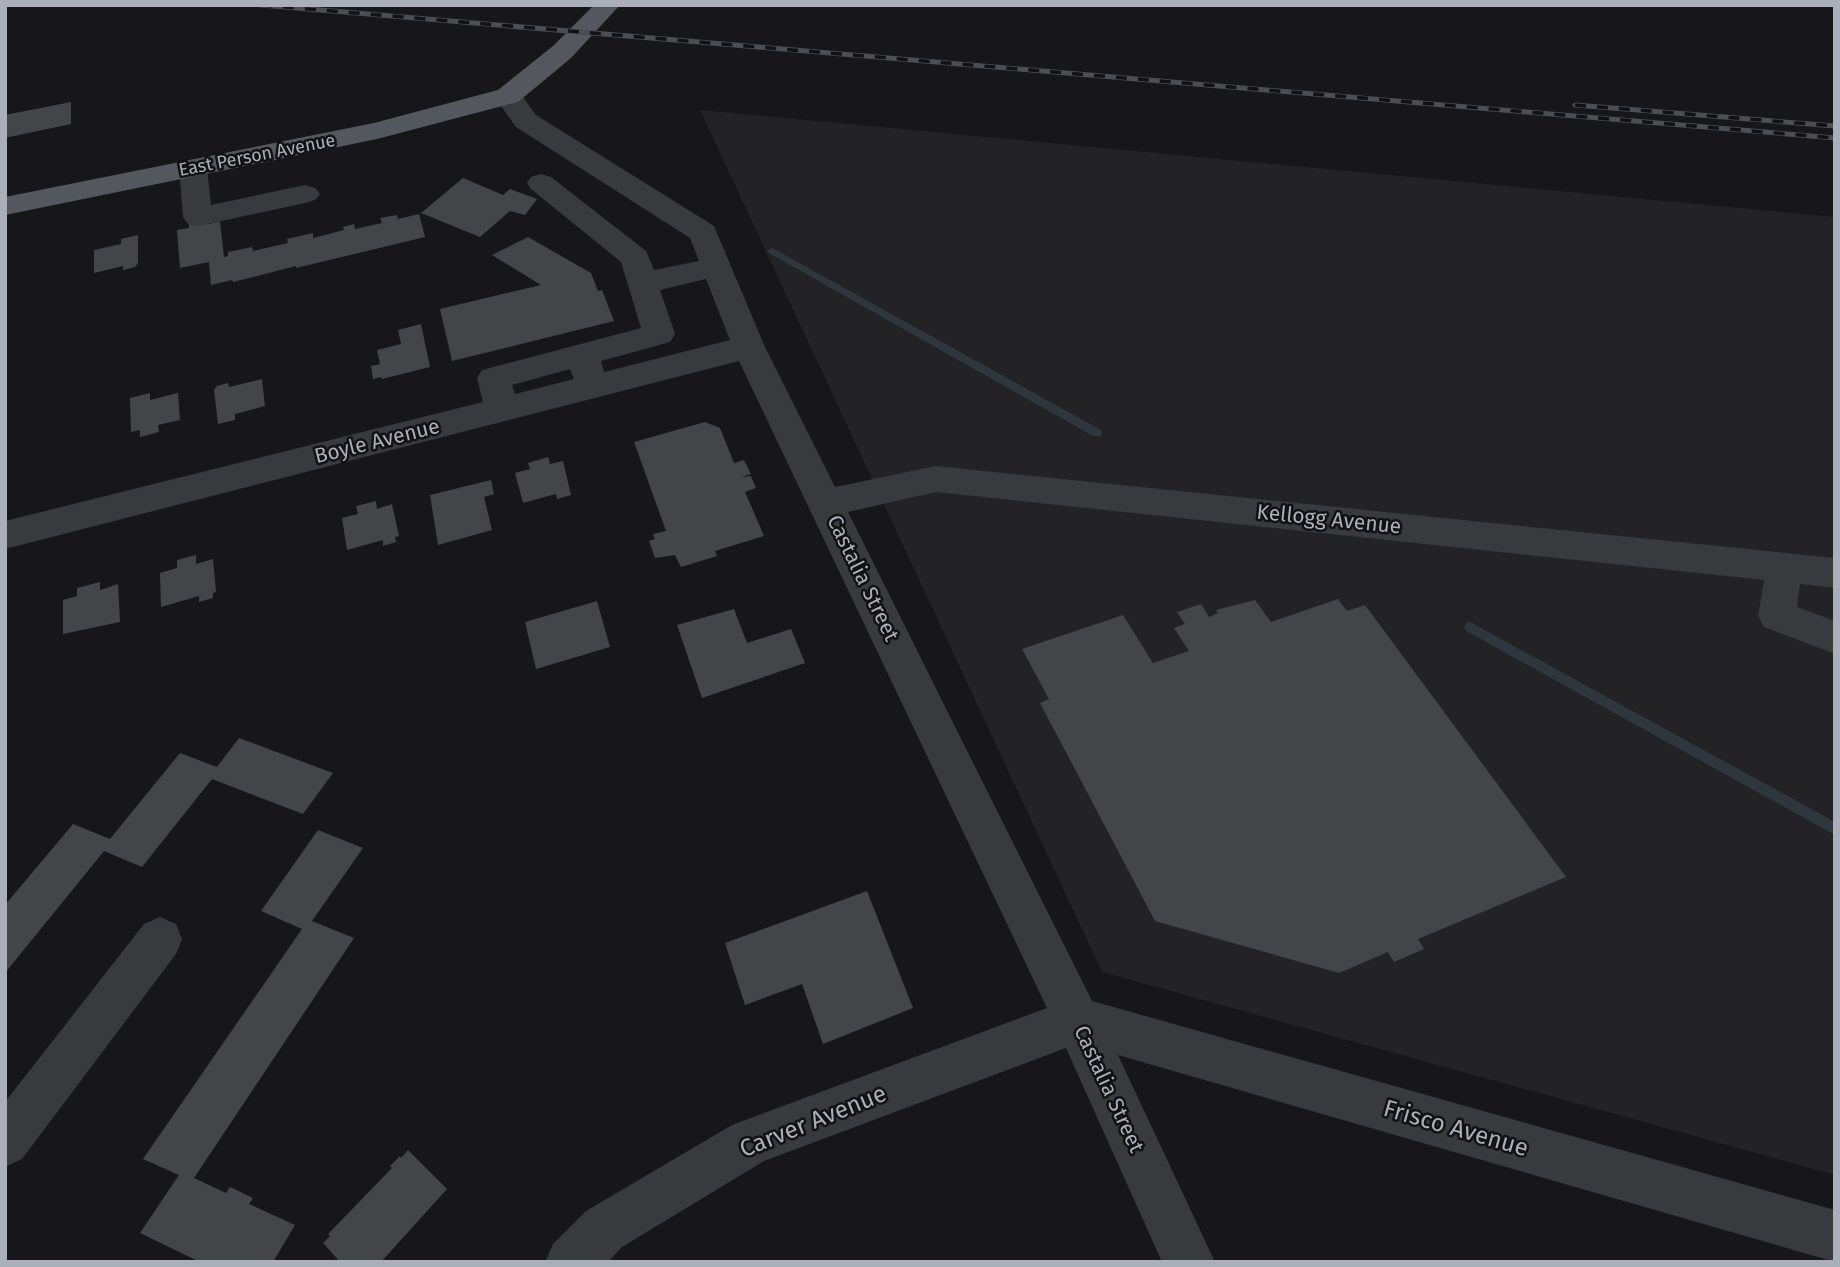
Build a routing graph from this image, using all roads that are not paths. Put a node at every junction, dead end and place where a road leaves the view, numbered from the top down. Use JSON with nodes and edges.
{"nodes":[{"id":1,"x":608,"y":5,"type":"edge"},
{"id":2,"x":508,"y":96,"type":"junction"},
{"id":3,"x":193,"y":168,"type":"junction"},
{"id":4,"x":541,"y":183,"type":"dead end"},
{"id":5,"x":305,"y":194,"type":"dead end"},
{"id":6,"x":648,"y":198,"type":"junction"},
{"id":7,"x":5,"y":206,"type":"edge"},
{"id":8,"x":597,"y":228,"type":"junction"},
{"id":9,"x":717,"y":267,"type":"junction"},
{"id":10,"x":642,"y":283,"type":"junction"},
{"id":11,"x":749,"y":347,"type":"junction"},
{"id":12,"x":582,"y":354,"type":"junction"},
{"id":13,"x":593,"y":386,"type":"junction"},
{"id":14,"x":502,"y":409,"type":"junction"},
{"id":15,"x":826,"y":503,"type":"junction"},
{"id":16,"x":5,"y":535,"type":"edge"},
{"id":17,"x":1784,"y":568,"type":"junction"},
{"id":18,"x":1835,"y":573,"type":"edge"},
{"id":19,"x":1835,"y":638,"type":"edge"},
{"id":20,"x":160,"y":939,"type":"dead end"},
{"id":21,"x":1077,"y":1020,"type":"junction"},
{"id":22,"x":5,"y":1142,"type":"edge"},
{"id":23,"x":1835,"y":1236,"type":"edge"},
{"id":24,"x":571,"y":1262,"type":"edge"},
{"id":25,"x":1189,"y":1262,"type":"edge"}],
"edges":[{"from":1,"to":2,"type":"main road"},
{"from":2,"to":3,"type":"main road","name":"East Person Avenue"},
{"from":2,"to":6,"type":"street","name":"Castalia Street"},
{"from":3,"to":5,"type":"street"},
{"from":3,"to":7,"type":"main road","name":"East Person Avenue"},
{"from":4,"to":8,"type":"street"},
{"from":6,"to":8,"type":"street"},
{"from":6,"to":9,"type":"street","name":"Castalia Street"},
{"from":8,"to":10,"type":"street"},
{"from":9,"to":10,"type":"street"},
{"from":9,"to":11,"type":"street","name":"Castalia Street"},
{"from":10,"to":12,"type":"street"},
{"from":11,"to":13,"type":"street","name":"Boyle Avenue"},
{"from":11,"to":15,"type":"street","name":"Castalia Street"},
{"from":12,"to":13,"type":"street"},
{"from":12,"to":14,"type":"street"},
{"from":13,"to":14,"type":"street","name":"Boyle Avenue"},
{"from":14,"to":16,"type":"street","name":"Boyle Avenue"},
{"from":15,"to":17,"type":"street","name":"Kellogg Avenue"},
{"from":15,"to":21,"type":"street","name":"Castalia Street"},
{"from":17,"to":18,"type":"street","name":"Kellogg Avenue"},
{"from":17,"to":19,"type":"street"},
{"from":20,"to":22,"type":"street"},
{"from":21,"to":23,"type":"street","name":"Frisco Avenue"},
{"from":21,"to":24,"type":"street","name":"Carver Avenue"},
{"from":21,"to":25,"type":"street","name":"Castalia Street"}]}
